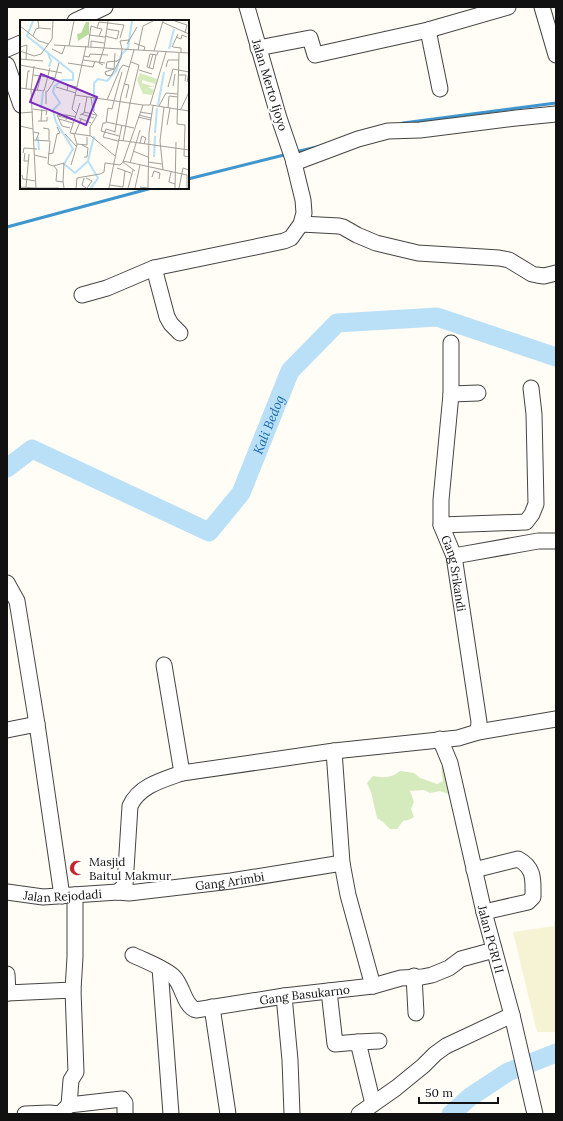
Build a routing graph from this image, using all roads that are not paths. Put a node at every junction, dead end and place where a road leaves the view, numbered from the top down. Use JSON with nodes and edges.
{"nodes":[{"id":1,"x":105,"y":7,"type":"edge"},
{"id":2,"x":247,"y":7,"type":"edge"},
{"id":3,"x":508,"y":7,"type":"edge"},
{"id":4,"x":542,"y":7,"type":"edge"},
{"id":5,"x":77,"y":20,"type":"edge"},
{"id":6,"x":428,"y":30,"type":"junction"},
{"id":7,"x":20,"y":43,"type":"edge"},
{"id":8,"x":258,"y":48,"type":"junction"},
{"id":9,"x":7,"y":49,"type":"edge"},
{"id":10,"x":556,"y":55,"type":"edge"},
{"id":11,"x":7,"y":65,"type":"edge"},
{"id":12,"x":440,"y":89,"type":"dead end"},
{"id":13,"x":20,"y":102,"type":"edge"},
{"id":14,"x":556,"y":114,"type":"edge"},
{"id":15,"x":292,"y":157,"type":"junction"},
{"id":16,"x":301,"y":224,"type":"junction"},
{"id":17,"x":154,"y":268,"type":"junction"},
{"id":18,"x":556,"y":273,"type":"edge"},
{"id":19,"x":82,"y":295,"type":"dead end"},
{"id":20,"x":180,"y":333,"type":"dead end"},
{"id":21,"x":451,"y":343,"type":"dead end"},
{"id":22,"x":531,"y":388,"type":"dead end"},
{"id":23,"x":478,"y":393,"type":"dead end"},
{"id":24,"x":451,"y":394,"type":"junction"},
{"id":25,"x":441,"y":525,"type":"junction"},
{"id":26,"x":556,"y":541,"type":"edge"},
{"id":27,"x":454,"y":556,"type":"junction"},
{"id":28,"x":7,"y":583,"type":"edge"},
{"id":29,"x":164,"y":665,"type":"dead end"},
{"id":30,"x":556,"y":719,"type":"edge"},
{"id":31,"x":37,"y":724,"type":"junction"},
{"id":32,"x":7,"y":730,"type":"edge"},
{"id":33,"x":478,"y":732,"type":"junction"},
{"id":34,"x":458,"y":738,"type":"junction"},
{"id":35,"x":440,"y":739,"type":"junction"},
{"id":36,"x":334,"y":751,"type":"junction"},
{"id":37,"x":450,"y":763,"type":"junction"},
{"id":38,"x":182,"y":773,"type":"junction"},
{"id":39,"x":342,"y":863,"type":"junction"},
{"id":40,"x":474,"y":870,"type":"junction"},
{"id":41,"x":7,"y":892,"type":"edge"},
{"id":42,"x":118,"y":892,"type":"junction"},
{"id":43,"x":69,"y":895,"type":"junction"},
{"id":44,"x":484,"y":912,"type":"junction"},
{"id":45,"x":494,"y":950,"type":"junction"},
{"id":46,"x":133,"y":955,"type":"dead end"},
{"id":47,"x":160,"y":968,"type":"junction"},
{"id":48,"x":7,"y":974,"type":"edge"},
{"id":49,"x":414,"y":976,"type":"junction"},
{"id":50,"x":373,"y":986,"type":"junction"},
{"id":51,"x":73,"y":990,"type":"junction"},
{"id":52,"x":329,"y":991,"type":"junction"},
{"id":53,"x":8,"y":993,"type":"edge"},
{"id":54,"x":284,"y":996,"type":"junction"},
{"id":55,"x":212,"y":1007,"type":"junction"},
{"id":56,"x":416,"y":1013,"type":"dead end"},
{"id":57,"x":512,"y":1015,"type":"junction"},
{"id":58,"x":379,"y":1041,"type":"dead end"},
{"id":59,"x":358,"y":1042,"type":"junction"},
{"id":60,"x":373,"y":1104,"type":"junction"},
{"id":61,"x":63,"y":1111,"type":"edge"},
{"id":62,"x":25,"y":1114,"type":"edge"},
{"id":63,"x":125,"y":1114,"type":"edge"},
{"id":64,"x":171,"y":1114,"type":"edge"},
{"id":65,"x":228,"y":1114,"type":"edge"},
{"id":66,"x":292,"y":1114,"type":"edge"},
{"id":67,"x":359,"y":1114,"type":"edge"},
{"id":68,"x":535,"y":1114,"type":"edge"}],
"edges":[{"from":1,"to":5,"type":"street"},
{"from":2,"to":8,"type":"street","name":"Jalan Merto Ijoyo"},
{"from":3,"to":6,"type":"street"},
{"from":4,"to":10,"type":"street"},
{"from":6,"to":8,"type":"street"},
{"from":6,"to":12,"type":"street"},
{"from":7,"to":9,"type":"street"},
{"from":8,"to":15,"type":"street","name":"Jalan Merto Ijoyo"},
{"from":11,"to":13,"type":"street"},
{"from":14,"to":15,"type":"street"},
{"from":15,"to":16,"type":"street","name":"Jalan Merto Ijoyo"},
{"from":16,"to":17,"type":"street"},
{"from":16,"to":18,"type":"street"},
{"from":17,"to":19,"type":"street"},
{"from":17,"to":20,"type":"street"},
{"from":21,"to":24,"type":"street","name":"Gang Srikandi"},
{"from":22,"to":25,"type":"street"},
{"from":23,"to":24,"type":"street"},
{"from":24,"to":25,"type":"street","name":"Gang Srikandi"},
{"from":25,"to":27,"type":"street","name":"Gang Srikandi"},
{"from":26,"to":27,"type":"street"},
{"from":27,"to":33,"type":"street","name":"Gang Srikandi"},
{"from":28,"to":31,"type":"street"},
{"from":29,"to":38,"type":"street"},
{"from":30,"to":33,"type":"street"},
{"from":31,"to":32,"type":"street"},
{"from":31,"to":43,"type":"street"},
{"from":33,"to":34,"type":"street"},
{"from":34,"to":35,"type":"street"},
{"from":34,"to":37,"type":"street"},
{"from":35,"to":36,"type":"street"},
{"from":35,"to":37,"type":"street","name":"Jalan PGRI II"},
{"from":36,"to":38,"type":"street"},
{"from":36,"to":39,"type":"street"},
{"from":37,"to":40,"type":"street","name":"Jalan PGRI II"},
{"from":38,"to":42,"type":"street"},
{"from":39,"to":42,"type":"street","name":"Gang Arimbi"},
{"from":39,"to":50,"type":"street"},
{"from":40,"to":44,"type":"street","name":"Jalan PGRI II"},
{"from":40,"to":44,"type":"street"},
{"from":41,"to":43,"type":"street","name":"Jalan Rejodadi"},
{"from":42,"to":43,"type":"street","name":"Jalan Rejodadi"},
{"from":43,"to":51,"type":"street"},
{"from":44,"to":45,"type":"street","name":"Jalan PGRI II"},
{"from":45,"to":49,"type":"street","name":"Gang Basukarno"},
{"from":45,"to":57,"type":"street","name":"Jalan PGRI II"},
{"from":46,"to":47,"type":"street","name":"Gang Basukarno"},
{"from":47,"to":55,"type":"street","name":"Gang Basukarno"},
{"from":47,"to":64,"type":"street"},
{"from":48,"to":53,"type":"street"},
{"from":49,"to":50,"type":"street","name":"Gang Basukarno"},
{"from":49,"to":56,"type":"street"},
{"from":50,"to":52,"type":"street","name":"Gang Basukarno"},
{"from":51,"to":53,"type":"street"},
{"from":51,"to":61,"type":"street"},
{"from":52,"to":54,"type":"street","name":"Gang Basukarno"},
{"from":52,"to":59,"type":"street"},
{"from":54,"to":55,"type":"street","name":"Gang Basukarno"},
{"from":54,"to":66,"type":"street"},
{"from":55,"to":65,"type":"street"},
{"from":57,"to":60,"type":"street"},
{"from":57,"to":68,"type":"street","name":"Jalan PGRI II"},
{"from":58,"to":59,"type":"street"},
{"from":59,"to":60,"type":"street"},
{"from":60,"to":67,"type":"street"},
{"from":61,"to":62,"type":"street"},
{"from":61,"to":63,"type":"street"}]}
